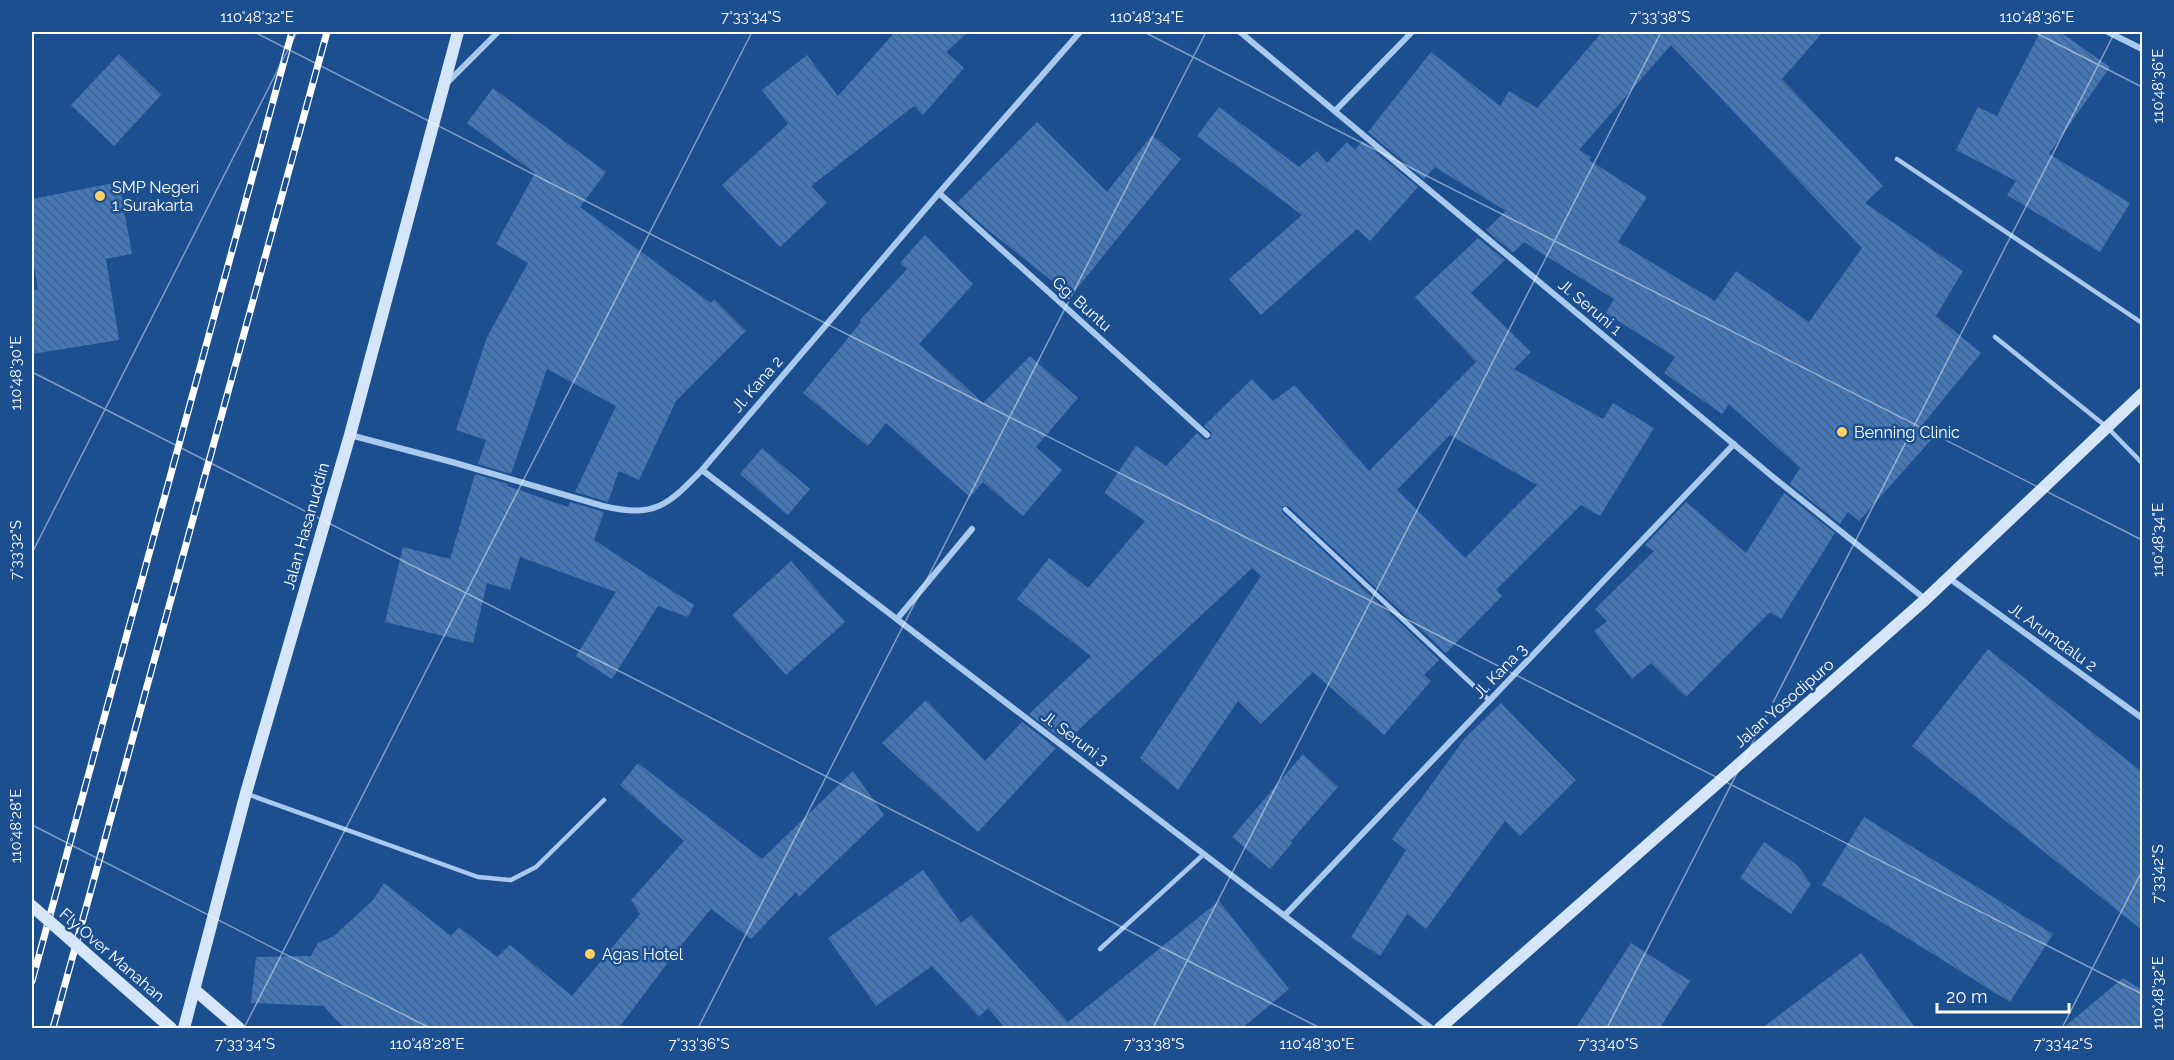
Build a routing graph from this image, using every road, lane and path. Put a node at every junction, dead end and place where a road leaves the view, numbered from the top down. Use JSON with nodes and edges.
{"nodes":[{"id":1,"x":458,"y":32,"type":"edge"},
{"id":2,"x":498,"y":32,"type":"edge"},
{"id":3,"x":1080,"y":32,"type":"edge"},
{"id":4,"x":1240,"y":32,"type":"edge"},
{"id":5,"x":1413,"y":32,"type":"edge"},
{"id":6,"x":2108,"y":32,"type":"edge"},
{"id":7,"x":2142,"y":49,"type":"edge"},
{"id":8,"x":444,"y":85,"type":"junction"},
{"id":9,"x":1335,"y":111,"type":"junction"},
{"id":10,"x":1897,"y":159,"type":"dead end"},
{"id":11,"x":939,"y":193,"type":"junction"},
{"id":12,"x":2142,"y":323,"type":"edge"},
{"id":13,"x":1995,"y":337,"type":"dead end"},
{"id":14,"x":2142,"y":394,"type":"edge"},
{"id":15,"x":2108,"y":428,"type":"junction"},
{"id":16,"x":350,"y":435,"type":"junction"},
{"id":17,"x":1207,"y":435,"type":"dead end"},
{"id":18,"x":1734,"y":444,"type":"junction"},
{"id":19,"x":2142,"y":464,"type":"edge"},
{"id":20,"x":702,"y":470,"type":"junction"},
{"id":21,"x":1284,"y":509,"type":"dead end"},
{"id":22,"x":972,"y":529,"type":"dead end"},
{"id":23,"x":1948,"y":578,"type":"junction"},
{"id":24,"x":1926,"y":599,"type":"junction"},
{"id":25,"x":897,"y":619,"type":"junction"},
{"id":26,"x":1490,"y":701,"type":"junction"},
{"id":27,"x":2142,"y":718,"type":"edge"},
{"id":28,"x":246,"y":793,"type":"junction"},
{"id":29,"x":604,"y":800,"type":"dead end"},
{"id":30,"x":1204,"y":854,"type":"junction"},
{"id":31,"x":32,"y":906,"type":"edge"},
{"id":32,"x":1285,"y":915,"type":"junction"},
{"id":33,"x":1100,"y":949,"type":"dead end"},
{"id":34,"x":195,"y":990,"type":"junction"},
{"id":35,"x":171,"y":1029,"type":"edge"},
{"id":36,"x":184,"y":1029,"type":"edge"},
{"id":37,"x":239,"y":1029,"type":"edge"},
{"id":38,"x":1431,"y":1029,"type":"edge"},
{"id":39,"x":1440,"y":1029,"type":"edge"}],
"edges":[{"from":1,"to":8,"type":"main road","name":"Jalan Hasanuddin"},
{"from":2,"to":8,"type":"street"},
{"from":3,"to":11,"type":"street","name":"Jl. Kana 2"},
{"from":4,"to":9,"type":"street","name":"Jl. Seruni 1"},
{"from":5,"to":9,"type":"street"},
{"from":6,"to":7,"type":"street"},
{"from":8,"to":16,"type":"main road","name":"Jalan Hasanuddin"},
{"from":9,"to":18,"type":"street","name":"Jl. Seruni 1"},
{"from":10,"to":12,"type":"lane"},
{"from":11,"to":17,"type":"street","name":"Gg. Buntu"},
{"from":11,"to":20,"type":"street","name":"Jl. Kana 2"},
{"from":13,"to":15,"type":"lane"},
{"from":14,"to":15,"type":"main road","name":"Jalan Yosodipuro"},
{"from":15,"to":19,"type":"lane"},
{"from":15,"to":23,"type":"main road","name":"Jalan Yosodipuro"},
{"from":16,"to":20,"type":"street","name":"Jl. Kana 2"},
{"from":16,"to":28,"type":"main road","name":"Jalan Hasanuddin"},
{"from":18,"to":24,"type":"street","name":"Jl. Seruni 1"},
{"from":18,"to":26,"type":"street","name":"Jl. Kana 3"},
{"from":20,"to":25,"type":"street","name":"Jl. Seruni 3"},
{"from":21,"to":26,"type":"lane"},
{"from":22,"to":25,"type":"street"},
{"from":23,"to":24,"type":"main road","name":"Jalan Yosodipuro"},
{"from":23,"to":27,"type":"street","name":"Jl. Arumdalu 2"},
{"from":24,"to":39,"type":"main road","name":"Jalan Yosodipuro"},
{"from":25,"to":30,"type":"street","name":"Jl. Seruni 3"},
{"from":26,"to":32,"type":"street","name":"Jl. Kana 3"},
{"from":28,"to":29,"type":"lane"},
{"from":28,"to":34,"type":"main road","name":"Jalan Hasanuddin"},
{"from":30,"to":32,"type":"street","name":"Jl. Seruni 3"},
{"from":30,"to":33,"type":"lane"},
{"from":31,"to":35,"type":"main road","name":"Fly Over Manahan","bridge":true},
{"from":32,"to":38,"type":"street","name":"Jl. Seruni 3"},
{"from":34,"to":36,"type":"main road","name":"Jalan Hasanuddin"},
{"from":34,"to":37,"type":"main road"}]}
